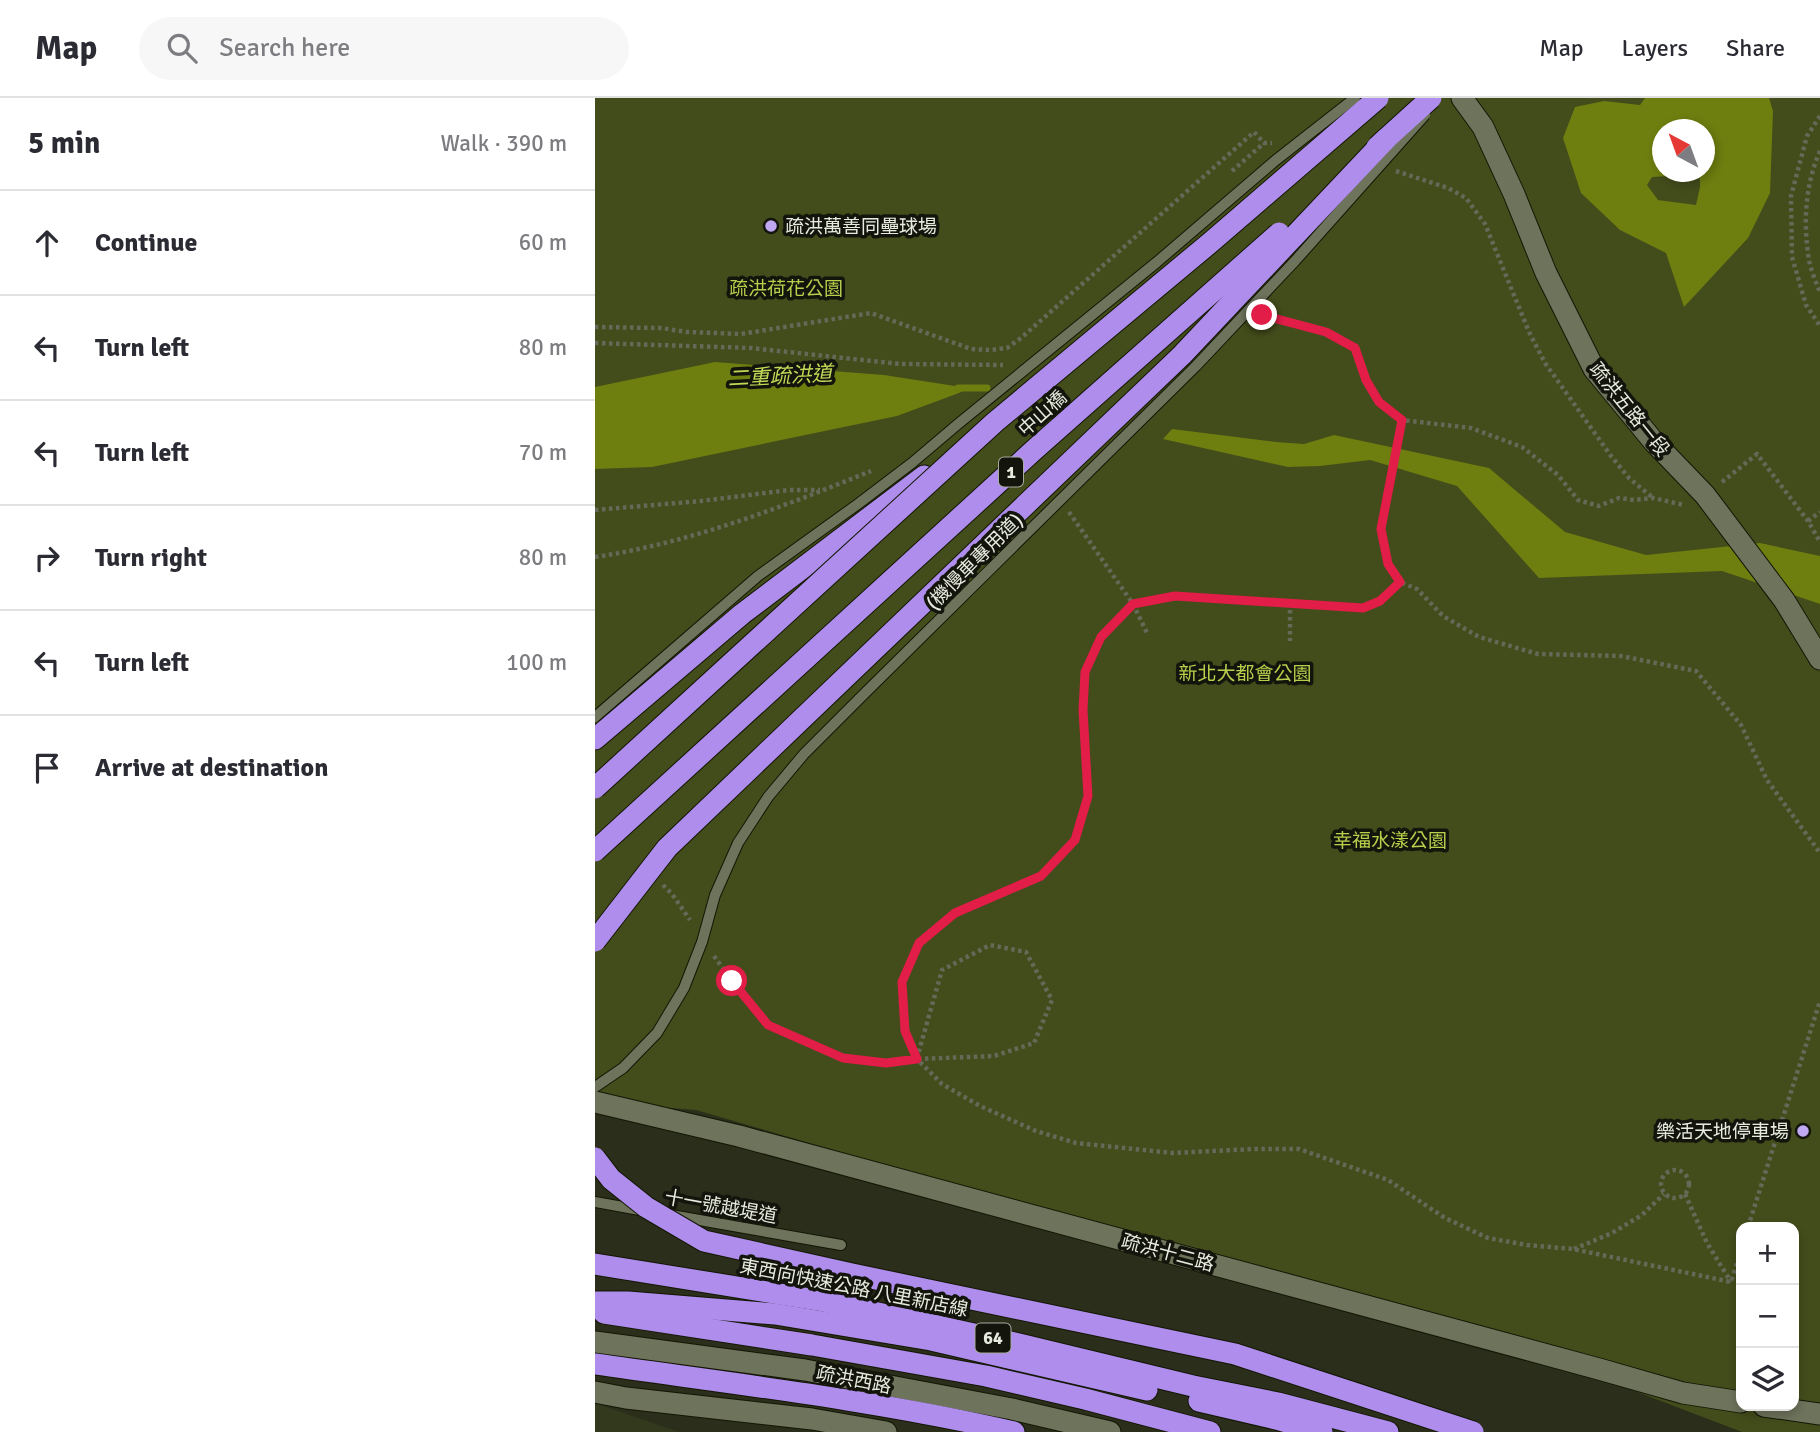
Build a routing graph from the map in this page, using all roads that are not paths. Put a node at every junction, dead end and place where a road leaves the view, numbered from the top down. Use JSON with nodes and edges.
{"nodes":[{"id":1,"x":1355,"y":98,"type":"edge"},
{"id":2,"x":1378,"y":98,"type":"edge"},
{"id":3,"x":1431,"y":98,"type":"edge"},
{"id":4,"x":1440,"y":98,"type":"edge"},
{"id":5,"x":1462,"y":98,"type":"edge"},
{"id":6,"x":1387,"y":138,"type":"junction"},
{"id":7,"x":995,"y":422,"type":"junction"},
{"id":8,"x":1820,"y":659,"type":"edge"},
{"id":9,"x":595,"y":717,"type":"edge"},
{"id":10,"x":595,"y":739,"type":"edge"},
{"id":11,"x":595,"y":788,"type":"edge"},
{"id":12,"x":595,"y":851,"type":"edge"},
{"id":13,"x":595,"y":941,"type":"edge"},
{"id":14,"x":595,"y":1087,"type":"edge"},
{"id":15,"x":595,"y":1102,"type":"edge"},
{"id":16,"x":595,"y":1158,"type":"edge"},
{"id":17,"x":595,"y":1202,"type":"edge"},
{"id":18,"x":841,"y":1245,"type":"dead end"},
{"id":19,"x":595,"y":1264,"type":"edge"},
{"id":20,"x":595,"y":1302,"type":"edge"},
{"id":21,"x":595,"y":1312,"type":"edge"},
{"id":22,"x":595,"y":1342,"type":"edge"},
{"id":23,"x":595,"y":1364,"type":"edge"},
{"id":24,"x":595,"y":1392,"type":"edge"},
{"id":25,"x":1736,"y":1401,"type":"edge"},
{"id":26,"x":1795,"y":1411,"type":"edge"},
{"id":27,"x":1820,"y":1415,"type":"edge"},
{"id":28,"x":887,"y":1432,"type":"edge"},
{"id":29,"x":1014,"y":1432,"type":"edge"},
{"id":30,"x":1110,"y":1432,"type":"edge"},
{"id":31,"x":1210,"y":1432,"type":"edge"},
{"id":32,"x":1322,"y":1432,"type":"edge"},
{"id":33,"x":1388,"y":1432,"type":"edge"},
{"id":34,"x":1473,"y":1432,"type":"edge"}],
"edges":[{"from":1,"to":9,"type":"lane","bridge":true},
{"from":2,"to":7,"type":"highway","name":"中山橋","number":"1","bridge":true},
{"from":3,"to":6,"type":"highway","name":"中山橋","number":"1","bridge":true},
{"from":4,"to":14,"type":"lane","name":"(機慢車專用道)","bridge":true},
{"from":5,"to":8,"type":"street","name":"疏洪五路一段"},
{"from":6,"to":12,"type":"highway","name":"中山橋","number":"1","bridge":true},
{"from":6,"to":13,"type":"highway","bridge":true},
{"from":7,"to":10,"type":"highway","bridge":true},
{"from":7,"to":11,"type":"highway","name":"中山橋","number":"1","bridge":true},
{"from":15,"to":25,"type":"street","name":"疏洪十二路"},
{"from":16,"to":34,"type":"highway","bridge":true},
{"from":17,"to":18,"type":"lane","name":"十一號越堤道"},
{"from":19,"to":33,"type":"highway","name":"東西向快速公路 八里新店線","number":"64"},
{"from":20,"to":32,"type":"highway"},
{"from":21,"to":31,"type":"highway","number":"64"},
{"from":22,"to":30,"type":"street","name":"疏洪西路"},
{"from":23,"to":29,"type":"highway"},
{"from":24,"to":28,"type":"street"},
{"from":26,"to":27,"type":"street"}]}
